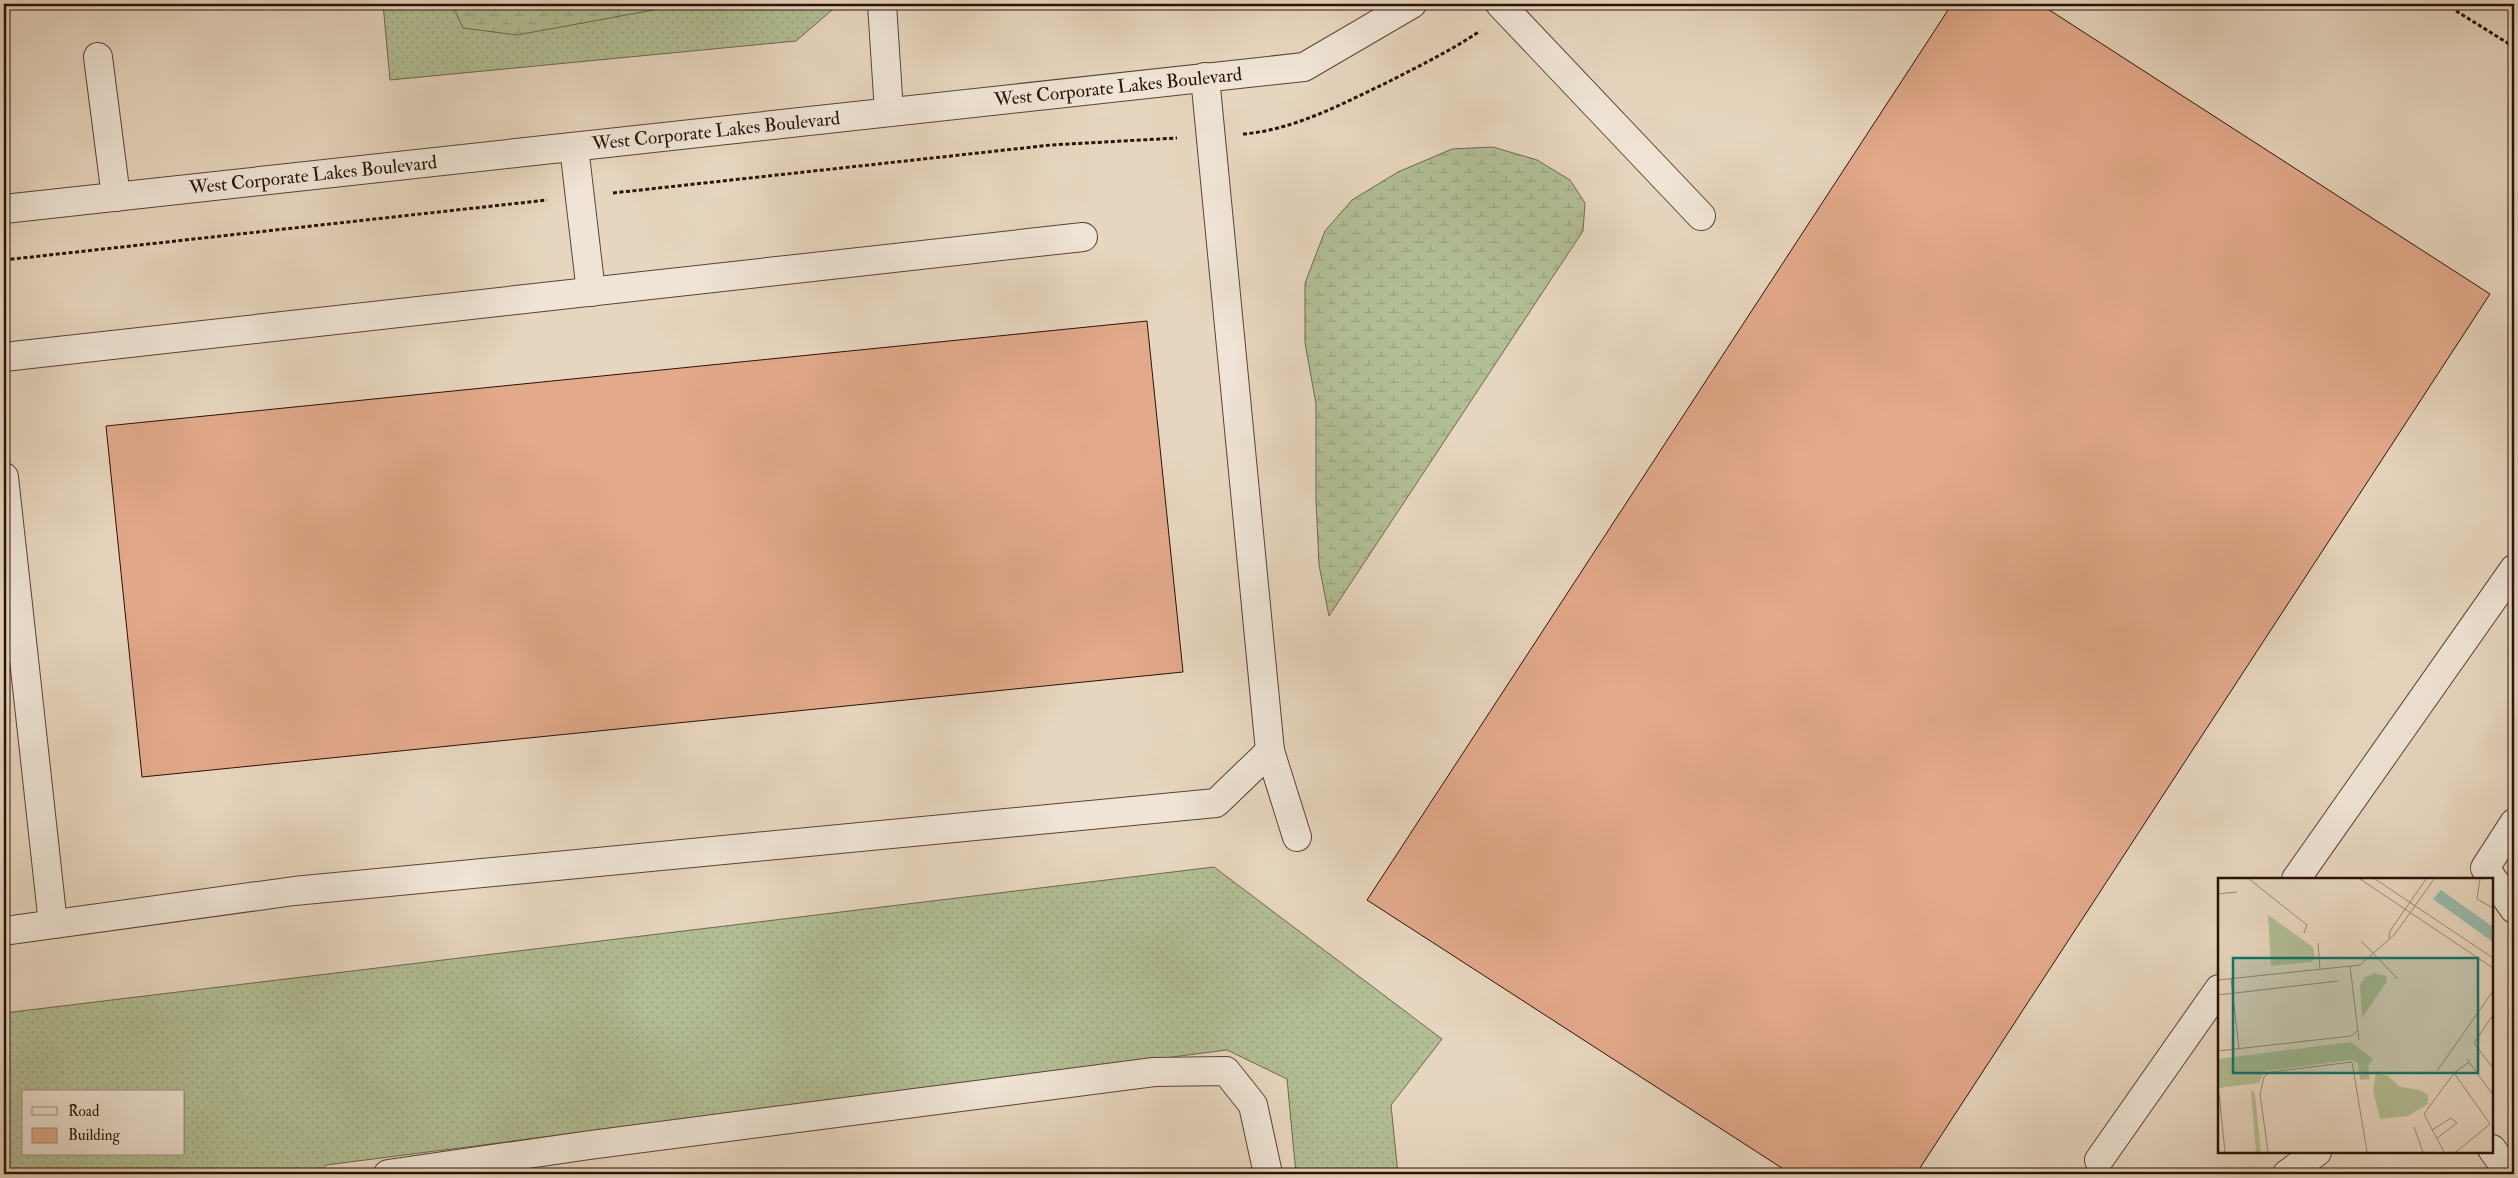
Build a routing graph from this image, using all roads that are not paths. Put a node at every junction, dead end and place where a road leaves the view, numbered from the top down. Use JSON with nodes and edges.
{"nodes":[{"id":1,"x":882,"y":4,"type":"edge"},
{"id":2,"x":1412,"y":4,"type":"edge"},
{"id":3,"x":1504,"y":8,"type":"edge"},
{"id":4,"x":98,"y":57,"type":"dead end"},
{"id":5,"x":1205,"y":78,"type":"junction"},
{"id":6,"x":889,"y":112,"type":"junction"},
{"id":7,"x":574,"y":147,"type":"junction"},
{"id":8,"x":116,"y":197,"type":"junction"},
{"id":9,"x":4,"y":209,"type":"edge"},
{"id":10,"x":1702,"y":216,"type":"dead end"},
{"id":11,"x":1083,"y":236,"type":"dead end"},
{"id":12,"x":591,"y":292,"type":"junction"},
{"id":13,"x":4,"y":357,"type":"edge"},
{"id":14,"x":4,"y":477,"type":"edge"},
{"id":15,"x":2514,"y":569,"type":"edge"},
{"id":16,"x":1270,"y":751,"type":"junction"},
{"id":17,"x":2514,"y":823,"type":"edge"},
{"id":18,"x":1297,"y":837,"type":"dead end"},
{"id":19,"x":2297,"y":878,"type":"edge"},
{"id":20,"x":2492,"y":878,"type":"edge"},
{"id":21,"x":2493,"y":879,"type":"edge"},
{"id":22,"x":2514,"y":908,"type":"edge"},
{"id":23,"x":53,"y":924,"type":"junction"},
{"id":24,"x":4,"y":931,"type":"edge"},
{"id":25,"x":2218,"y":990,"type":"edge"},
{"id":26,"x":2493,"y":1150,"type":"edge"},
{"id":27,"x":2316,"y":1153,"type":"edge"},
{"id":28,"x":2099,"y":1160,"type":"dead end"},
{"id":29,"x":388,"y":1174,"type":"edge"},
{"id":30,"x":1268,"y":1174,"type":"edge"},
{"id":31,"x":2287,"y":1174,"type":"edge"},
{"id":32,"x":2510,"y":1174,"type":"edge"}],
"edges":[{"from":1,"to":6,"type":"street"},
{"from":2,"to":5,"type":"street","name":"West Corporate Lakes Boulevard"},
{"from":3,"to":10,"type":"street"},
{"from":4,"to":8,"type":"street"},
{"from":5,"to":6,"type":"street","name":"West Corporate Lakes Boulevard"},
{"from":5,"to":16,"type":"street"},
{"from":6,"to":7,"type":"street","name":"West Corporate Lakes Boulevard"},
{"from":7,"to":8,"type":"street","name":"West Corporate Lakes Boulevard"},
{"from":7,"to":12,"type":"street"},
{"from":8,"to":9,"type":"street","name":"West Corporate Lakes Boulevard"},
{"from":11,"to":12,"type":"street"},
{"from":12,"to":13,"type":"street"},
{"from":14,"to":23,"type":"street"},
{"from":15,"to":19,"type":"street"},
{"from":16,"to":18,"type":"street"},
{"from":16,"to":23,"type":"street"},
{"from":17,"to":20,"type":"street"},
{"from":21,"to":22,"type":"street"},
{"from":23,"to":24,"type":"street"},
{"from":25,"to":28,"type":"street"},
{"from":26,"to":32,"type":"street"},
{"from":27,"to":31,"type":"street"},
{"from":29,"to":30,"type":"street"}]}
